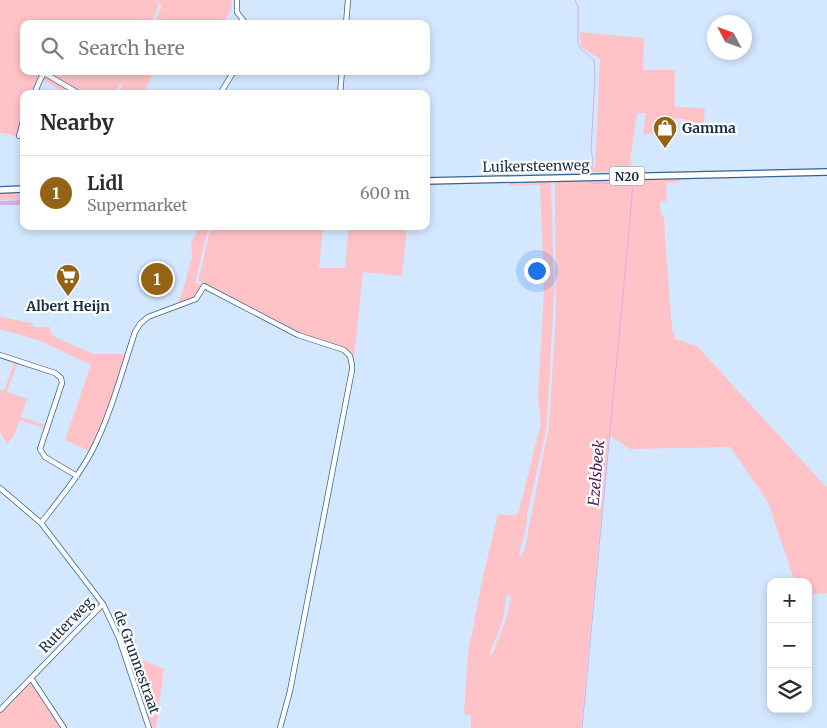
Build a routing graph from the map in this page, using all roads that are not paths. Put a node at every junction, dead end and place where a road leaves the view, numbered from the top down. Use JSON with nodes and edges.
{"nodes":[{"id":1,"x":236,"y":0,"type":"edge"},
{"id":2,"x":348,"y":0,"type":"edge"},
{"id":3,"x":243,"y":20,"type":"edge"},
{"id":4,"x":346,"y":20,"type":"edge"},
{"id":5,"x":43,"y":75,"type":"edge"},
{"id":6,"x":47,"y":75,"type":"edge"},
{"id":7,"x":232,"y":75,"type":"edge"},
{"id":8,"x":342,"y":75,"type":"edge"},
{"id":9,"x":36,"y":90,"type":"edge"},
{"id":10,"x":73,"y":90,"type":"edge"},
{"id":11,"x":222,"y":90,"type":"edge"},
{"id":12,"x":340,"y":90,"type":"edge"},
{"id":13,"x":20,"y":132,"type":"edge"},
{"id":14,"x":19,"y":136,"type":"dead end"},
{"id":15,"x":827,"y":172,"type":"edge"},
{"id":16,"x":430,"y":181,"type":"edge"},
{"id":17,"x":20,"y":189,"type":"edge"},
{"id":18,"x":0,"y":190,"type":"edge"},
{"id":19,"x":0,"y":356,"type":"edge"},
{"id":20,"x":77,"y":476,"type":"junction"},
{"id":21,"x":0,"y":488,"type":"edge"},
{"id":22,"x":41,"y":523,"type":"junction"},
{"id":23,"x":104,"y":604,"type":"junction"},
{"id":24,"x":31,"y":678,"type":"junction"},
{"id":25,"x":0,"y":710,"type":"edge"},
{"id":26,"x":64,"y":728,"type":"edge"},
{"id":27,"x":149,"y":728,"type":"edge"},
{"id":28,"x":280,"y":728,"type":"edge"}],
"edges":[{"from":1,"to":3,"type":"street"},
{"from":2,"to":4,"type":"street"},
{"from":5,"to":9,"type":"street"},
{"from":6,"to":10,"type":"street"},
{"from":7,"to":11,"type":"street"},
{"from":8,"to":12,"type":"street"},
{"from":13,"to":14,"type":"street"},
{"from":15,"to":16,"type":"main road","name":"Luikersteenweg","number":"N20"},
{"from":17,"to":18,"type":"main road"},
{"from":19,"to":20,"type":"street"},
{"from":20,"to":22,"type":"street"},
{"from":20,"to":28,"type":"street"},
{"from":21,"to":22,"type":"street","name":"Rutterweg"},
{"from":22,"to":23,"type":"street","name":"Rutterweg"},
{"from":23,"to":24,"type":"street","name":"Rutterweg"},
{"from":23,"to":27,"type":"street","name":"de Grunnestraat"},
{"from":24,"to":25,"type":"street","name":"Rutterweg"},
{"from":24,"to":26,"type":"street"}]}
